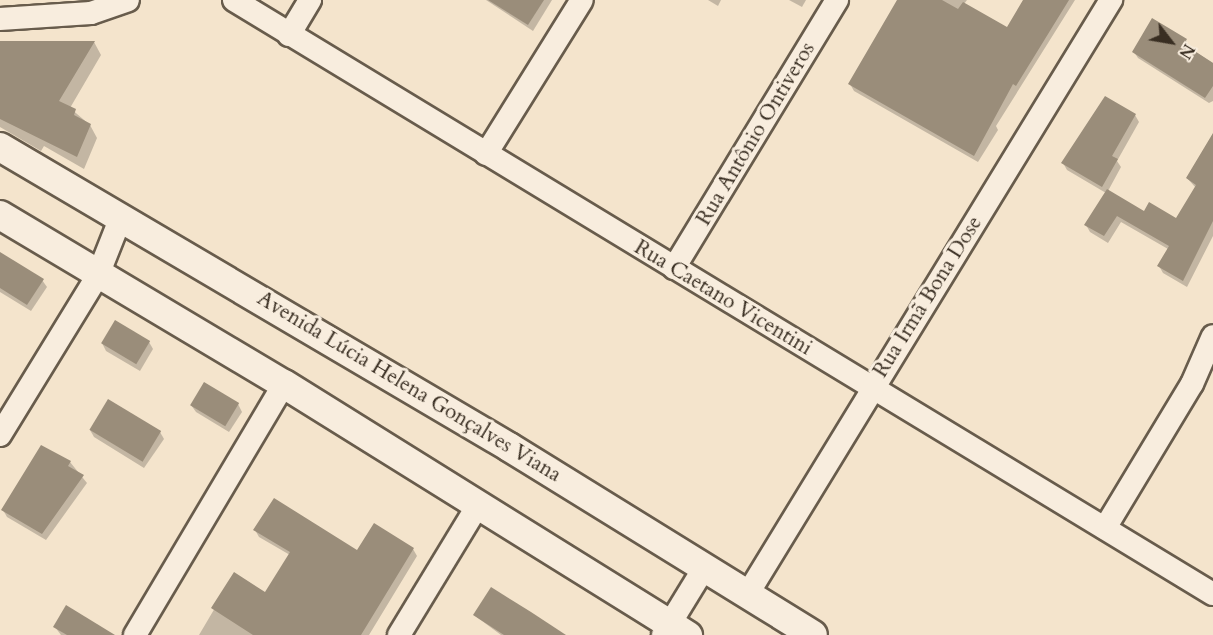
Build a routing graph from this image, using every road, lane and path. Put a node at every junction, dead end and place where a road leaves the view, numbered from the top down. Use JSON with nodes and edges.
{"nodes":[{"id":1,"x":128,"y":0,"type":"edge"},
{"id":2,"x":234,"y":0,"type":"edge"},
{"id":3,"x":310,"y":0,"type":"edge"},
{"id":4,"x":582,"y":0,"type":"edge"},
{"id":5,"x":837,"y":0,"type":"edge"},
{"id":6,"x":1111,"y":0,"type":"edge"},
{"id":7,"x":0,"y":19,"type":"edge"},
{"id":8,"x":289,"y":35,"type":"junction"},
{"id":9,"x":0,"y":147,"type":"edge"},
{"id":10,"x":486,"y":154,"type":"junction"},
{"id":11,"x":0,"y":215,"type":"edge"},
{"id":12,"x":121,"y":217,"type":"junction"},
{"id":13,"x":674,"y":268,"type":"junction"},
{"id":14,"x":98,"y":275,"type":"junction"},
{"id":15,"x":1213,"y":336,"type":"edge"},
{"id":16,"x":284,"y":384,"type":"junction"},
{"id":17,"x":872,"y":388,"type":"junction"},
{"id":18,"x":0,"y":435,"type":"edge"},
{"id":19,"x":478,"y":505,"type":"junction"},
{"id":20,"x":1105,"y":528,"type":"junction"},
{"id":21,"x":704,"y":568,"type":"junction"},
{"id":22,"x":1213,"y":594,"type":"edge"},
{"id":23,"x":747,"y":595,"type":"junction"},
{"id":24,"x":674,"y":631,"type":"edge"},
{"id":25,"x":135,"y":635,"type":"edge"},
{"id":26,"x":399,"y":635,"type":"edge"},
{"id":27,"x":813,"y":635,"type":"edge"}],
"edges":[{"from":1,"to":7,"type":"street"},
{"from":2,"to":8,"type":"street","name":"Rua Caetano Vicentini"},
{"from":3,"to":8,"type":"street"},
{"from":4,"to":10,"type":"street"},
{"from":5,"to":13,"type":"street","name":"Rua Antônio Ontiveros"},
{"from":6,"to":17,"type":"street","name":"Rua Irmã Bona Dose"},
{"from":8,"to":10,"type":"street","name":"Rua Caetano Vicentini"},
{"from":9,"to":12,"type":"street","name":"Avenida Lúcia Helena Gonçalves Viana"},
{"from":10,"to":13,"type":"street","name":"Rua Caetano Vicentini"},
{"from":11,"to":14,"type":"street"},
{"from":12,"to":14,"type":"street"},
{"from":12,"to":21,"type":"street","name":"Avenida Lúcia Helena Gonçalves Viana"},
{"from":13,"to":17,"type":"street","name":"Rua Caetano Vicentini"},
{"from":14,"to":16,"type":"street"},
{"from":14,"to":18,"type":"street"},
{"from":15,"to":20,"type":"street"},
{"from":16,"to":19,"type":"street"},
{"from":16,"to":25,"type":"street"},
{"from":17,"to":20,"type":"street","name":"Rua Caetano Vicentini"},
{"from":17,"to":23,"type":"street","name":"Rua Irmã Bona Dose"},
{"from":19,"to":24,"type":"street"},
{"from":19,"to":26,"type":"street"},
{"from":20,"to":22,"type":"street","name":"Rua Caetano Vicentini"},
{"from":21,"to":23,"type":"street","name":"Avenida Lúcia Helena Gonçalves Viana"},
{"from":21,"to":24,"type":"street"},
{"from":23,"to":27,"type":"street","name":"Avenida Lúcia Helena Gonçalves Viana"}]}
